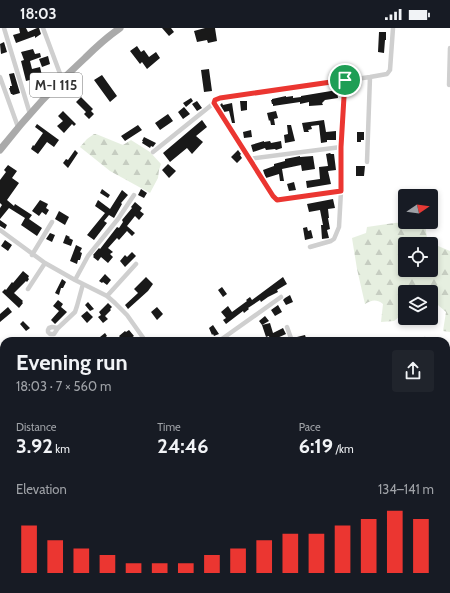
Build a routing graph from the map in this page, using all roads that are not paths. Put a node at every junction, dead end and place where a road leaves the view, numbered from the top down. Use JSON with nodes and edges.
{"nodes":[{"id":1,"x":4,"y":28,"type":"edge"},
{"id":2,"x":43,"y":28,"type":"edge"},
{"id":3,"x":120,"y":28,"type":"edge"},
{"id":4,"x":393,"y":28,"type":"edge"},
{"id":5,"x":112,"y":30,"type":"edge"},
{"id":6,"x":450,"y":48,"type":"edge"},
{"id":7,"x":0,"y":77,"type":"edge"},
{"id":8,"x":370,"y":77,"type":"junction"},
{"id":9,"x":62,"y":79,"type":"junction"},
{"id":10,"x":345,"y":80,"type":"junction"},
{"id":11,"x":449,"y":85,"type":"edge"},
{"id":12,"x":214,"y":103,"type":"junction"},
{"id":13,"x":30,"y":114,"type":"junction"},
{"id":14,"x":18,"y":127,"type":"junction"},
{"id":15,"x":341,"y":147,"type":"junction"},
{"id":16,"x":0,"y":150,"type":"edge"},
{"id":17,"x":153,"y":152,"type":"dead end"},
{"id":18,"x":249,"y":159,"type":"junction"},
{"id":19,"x":367,"y":162,"type":"dead end"},
{"id":20,"x":341,"y":191,"type":"junction"},
{"id":21,"x":134,"y":195,"type":"dead end"},
{"id":22,"x":52,"y":222,"type":"dead end"},
{"id":23,"x":0,"y":230,"type":"edge"},
{"id":24,"x":310,"y":247,"type":"dead end"},
{"id":25,"x":32,"y":254,"type":"junction"},
{"id":26,"x":45,"y":263,"type":"junction"},
{"id":27,"x":136,"y":264,"type":"dead end"},
{"id":28,"x":75,"y":280,"type":"junction"},
{"id":29,"x":83,"y":284,"type":"junction"},
{"id":30,"x":28,"y":289,"type":"dead end"},
{"id":31,"x":107,"y":296,"type":"junction"},
{"id":32,"x":281,"y":297,"type":"dead end"},
{"id":33,"x":287,"y":327,"type":"dead end"},
{"id":34,"x":58,"y":328,"type":"dead end"},
{"id":35,"x":143,"y":337,"type":"edge"},
{"id":36,"x":224,"y":337,"type":"edge"},
{"id":37,"x":291,"y":337,"type":"edge"}],
"edges":[{"from":1,"to":13,"type":"street"},
{"from":2,"to":9,"type":"street"},
{"from":3,"to":5,"type":"main road","number":"M-I 115"},
{"from":4,"to":8,"type":"street"},
{"from":5,"to":9,"type":"main road","number":"M-I 115"},
{"from":6,"to":11,"type":"street"},
{"from":7,"to":14,"type":"street"},
{"from":8,"to":10,"type":"street"},
{"from":8,"to":19,"type":"street"},
{"from":9,"to":13,"type":"main road","number":"M-I 115"},
{"from":10,"to":12,"type":"street"},
{"from":10,"to":15,"type":"street"},
{"from":12,"to":17,"type":"street"},
{"from":12,"to":18,"type":"street"},
{"from":13,"to":14,"type":"main road","number":"M-I 115"},
{"from":14,"to":16,"type":"main road","number":"M-I 115"},
{"from":15,"to":18,"type":"street"},
{"from":15,"to":20,"type":"street"},
{"from":18,"to":20,"type":"street"},
{"from":20,"to":24,"type":"street"},
{"from":21,"to":28,"type":"street"},
{"from":22,"to":25,"type":"street"},
{"from":23,"to":25,"type":"street"},
{"from":25,"to":26,"type":"street"},
{"from":26,"to":28,"type":"street"},
{"from":26,"to":30,"type":"street"},
{"from":27,"to":31,"type":"street"},
{"from":28,"to":29,"type":"street"},
{"from":29,"to":31,"type":"street"},
{"from":29,"to":34,"type":"street"},
{"from":31,"to":35,"type":"street"},
{"from":32,"to":36,"type":"street"},
{"from":33,"to":37,"type":"street"}]}
